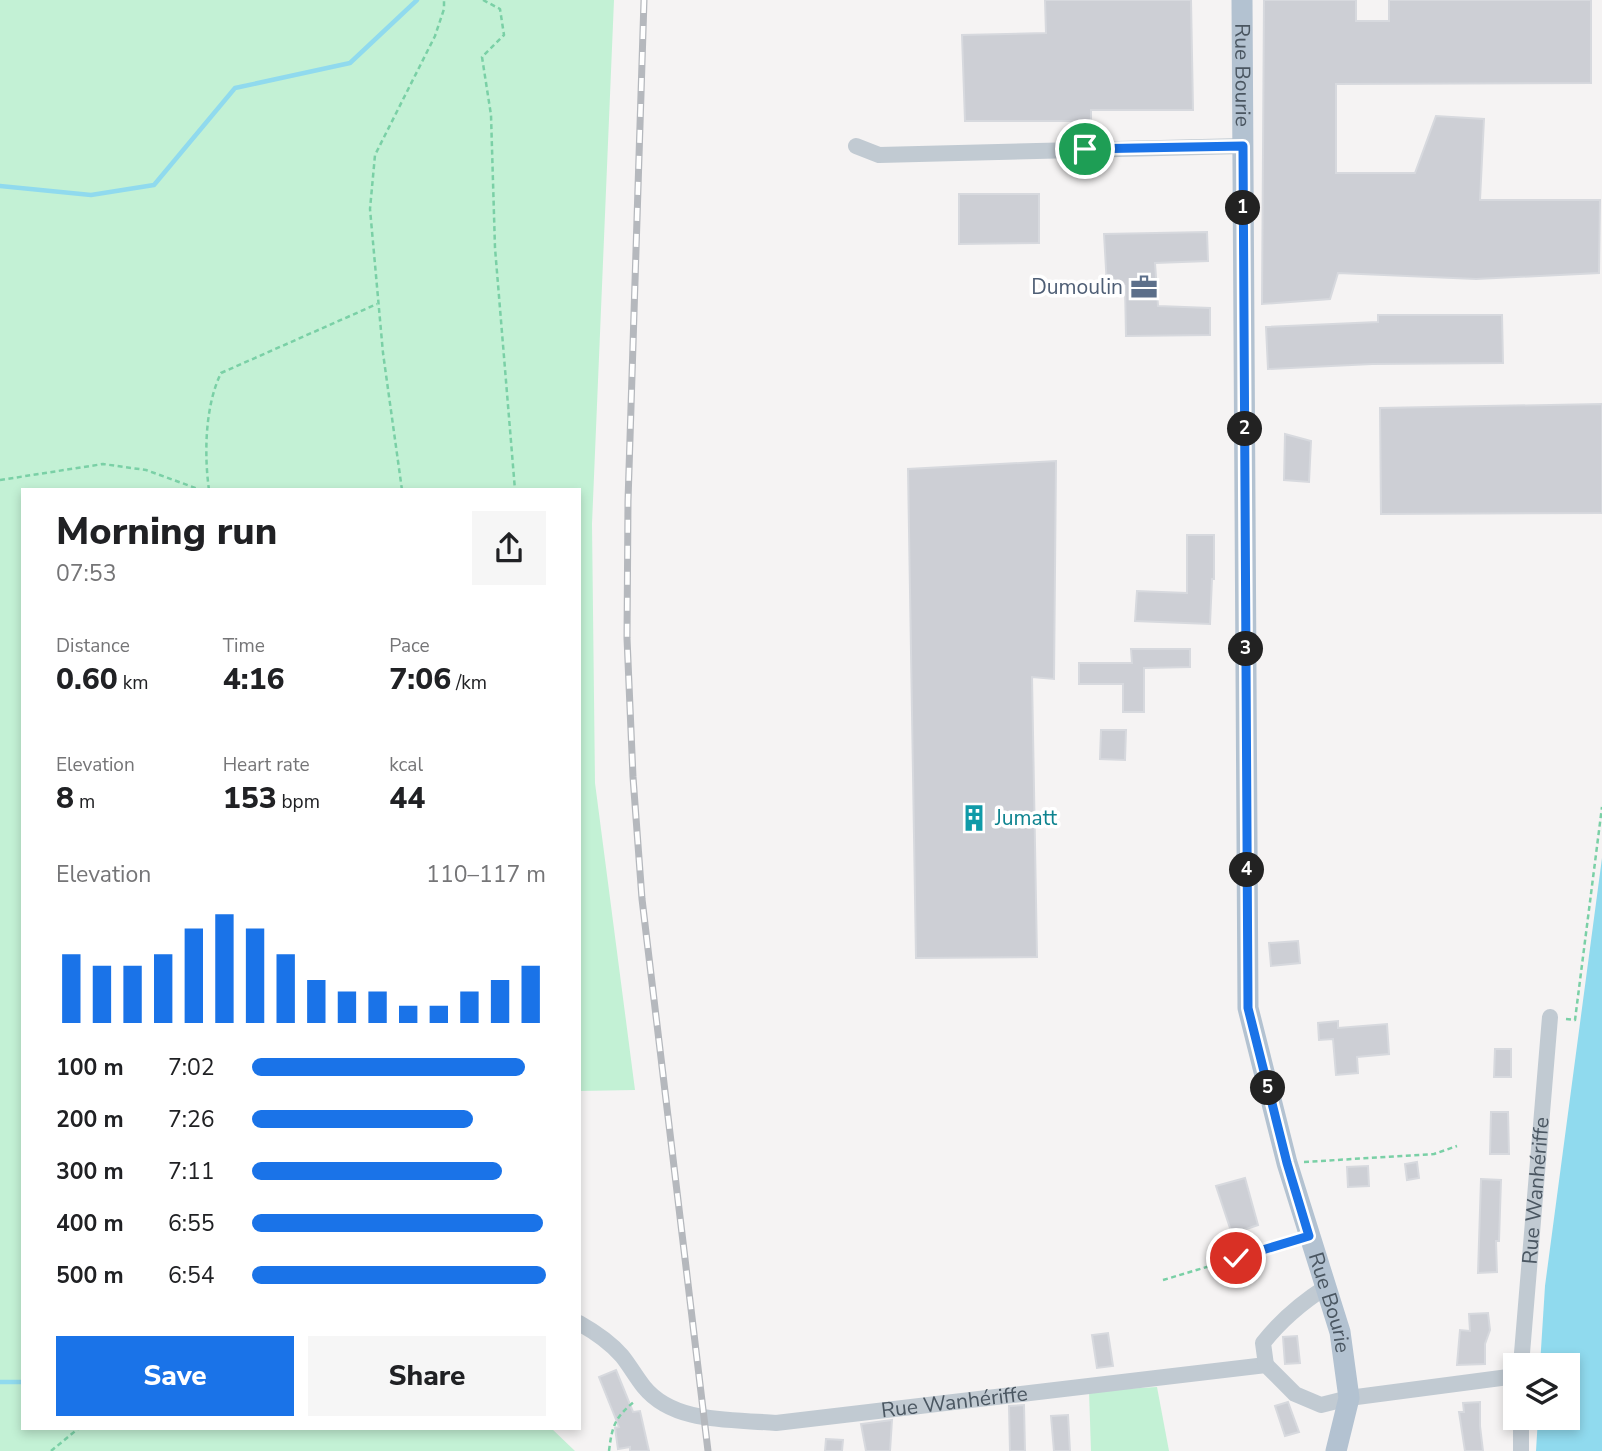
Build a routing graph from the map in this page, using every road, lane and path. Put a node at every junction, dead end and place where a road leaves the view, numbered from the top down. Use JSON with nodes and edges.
{"nodes":[{"id":1,"x":444,"y":0,"type":"edge"},
{"id":2,"x":483,"y":0,"type":"edge"},
{"id":3,"x":1242,"y":0,"type":"edge"},
{"id":4,"x":856,"y":146,"type":"dead end"},
{"id":5,"x":1243,"y":146,"type":"junction"},
{"id":6,"x":377,"y":304,"type":"junction"},
{"id":7,"x":0,"y":480,"type":"edge"},
{"id":8,"x":196,"y":488,"type":"edge"},
{"id":9,"x":209,"y":488,"type":"edge"},
{"id":10,"x":402,"y":488,"type":"edge"},
{"id":11,"x":514,"y":488,"type":"edge"},
{"id":12,"x":1602,"y":807,"type":"edge"},
{"id":13,"x":1550,"y":1017,"type":"joint"},
{"id":14,"x":1457,"y":1146,"type":"dead end"},
{"id":15,"x":1287,"y":1163,"type":"junction"},
{"id":16,"x":1309,"y":1236,"type":"junction"},
{"id":17,"x":1163,"y":1280,"type":"dead end"},
{"id":18,"x":1326,"y":1287,"type":"junction"},
{"id":19,"x":581,"y":1324,"type":"edge"},
{"id":20,"x":1522,"y":1353,"type":"edge"},
{"id":21,"x":1266,"y":1365,"type":"junction"},
{"id":22,"x":1503,"y":1378,"type":"edge"},
{"id":23,"x":645,"y":1389,"type":"junction"},
{"id":24,"x":1349,"y":1398,"type":"junction"},
{"id":25,"x":77,"y":1430,"type":"edge"},
{"id":26,"x":1521,"y":1430,"type":"edge"},
{"id":27,"x":51,"y":1451,"type":"edge"},
{"id":28,"x":608,"y":1451,"type":"edge"},
{"id":29,"x":1336,"y":1451,"type":"edge"},
{"id":30,"x":1521,"y":1451,"type":"edge"}],
"edges":[{"from":1,"to":6,"type":"path"},
{"from":2,"to":11,"type":"path"},
{"from":3,"to":5,"type":"main road","name":"Rue Bourie"},
{"from":4,"to":5,"type":"street"},
{"from":5,"to":15,"type":"main road","name":"Rue Bourie"},
{"from":6,"to":9,"type":"path"},
{"from":6,"to":10,"type":"path"},
{"from":7,"to":8,"type":"path"},
{"from":12,"to":13,"type":"path"},
{"from":13,"to":20,"type":"street","name":"Rue Wanhériffe"},
{"from":14,"to":15,"type":"path"},
{"from":15,"to":16,"type":"main road","name":"Rue Bourie"},
{"from":16,"to":17,"type":"path"},
{"from":16,"to":18,"type":"main road","name":"Rue Bourie"},
{"from":18,"to":21,"type":"street"},
{"from":18,"to":24,"type":"main road","name":"Rue Bourie"},
{"from":19,"to":23,"type":"street","name":"Rue Wanhériffe"},
{"from":21,"to":23,"type":"street","name":"Rue Wanhériffe"},
{"from":21,"to":24,"type":"street"},
{"from":22,"to":24,"type":"street"},
{"from":23,"to":28,"type":"path"},
{"from":24,"to":29,"type":"main road"},
{"from":25,"to":27,"type":"path"},
{"from":26,"to":30,"type":"street"}]}
